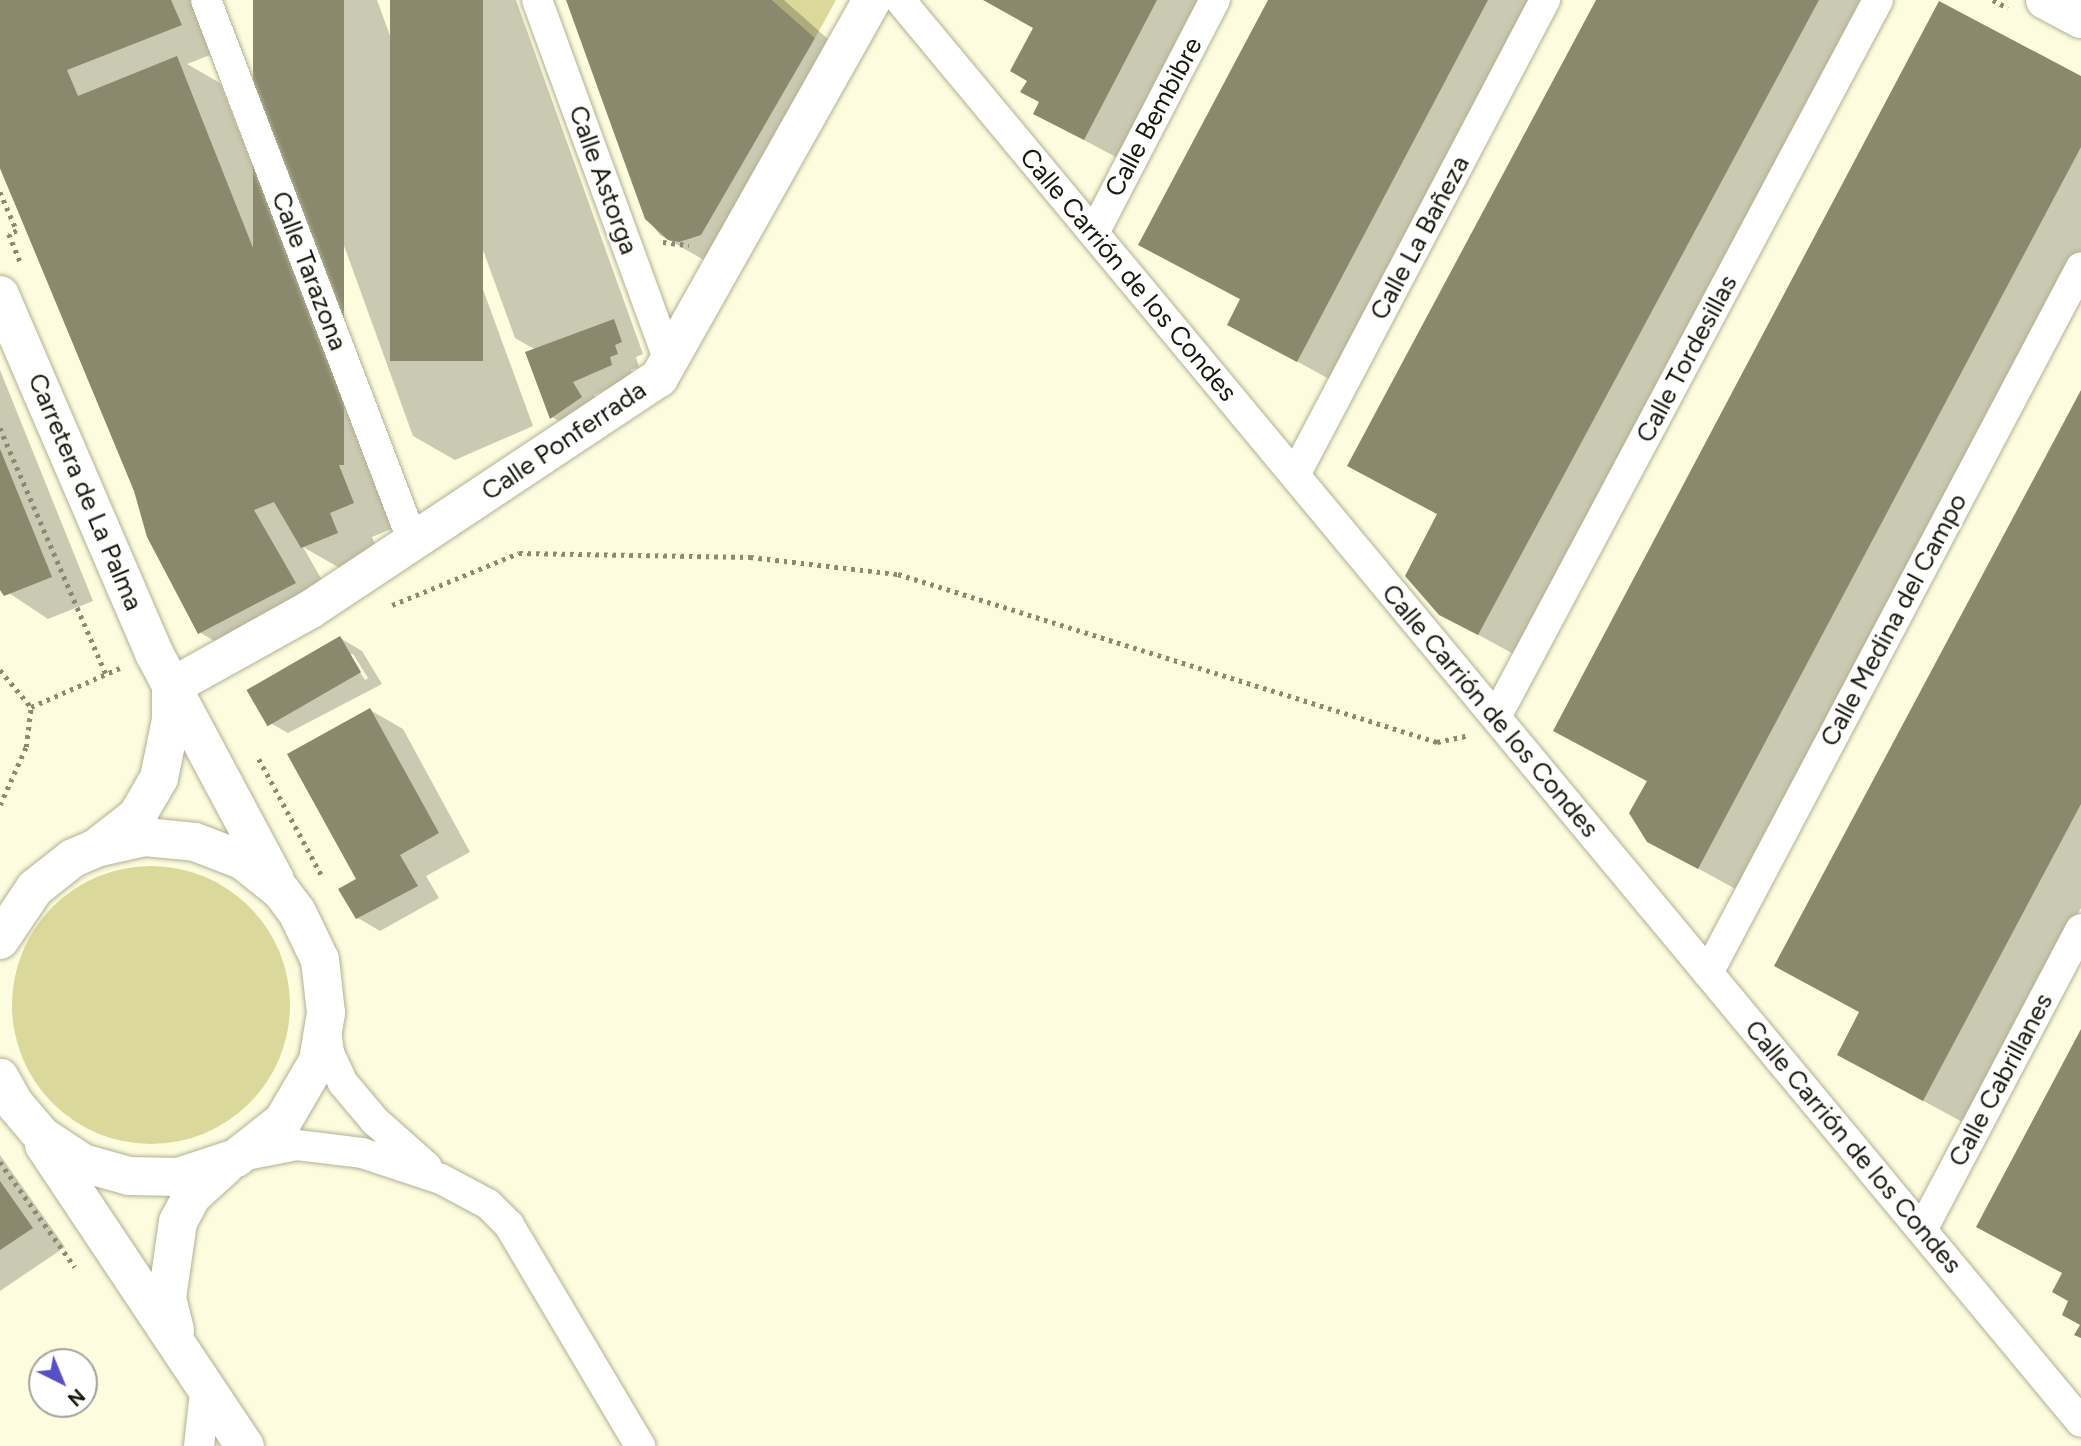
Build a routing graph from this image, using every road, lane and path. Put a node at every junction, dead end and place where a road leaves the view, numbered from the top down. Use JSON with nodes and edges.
{"nodes":[{"id":1,"x":206,"y":0,"type":"edge"},
{"id":2,"x":537,"y":0,"type":"edge"},
{"id":3,"x":872,"y":0,"type":"edge"},
{"id":4,"x":900,"y":0,"type":"edge"},
{"id":5,"x":1215,"y":0,"type":"edge"},
{"id":6,"x":1545,"y":0,"type":"edge"},
{"id":7,"x":1878,"y":0,"type":"edge"},
{"id":8,"x":2045,"y":0,"type":"edge"},
{"id":9,"x":2081,"y":19,"type":"edge"},
{"id":10,"x":1094,"y":233,"type":"junction"},
{"id":11,"x":703,"y":239,"type":"dead end"},
{"id":12,"x":657,"y":240,"type":"dead end"},
{"id":13,"x":2081,"y":267,"type":"edge"},
{"id":14,"x":0,"y":295,"type":"edge"},
{"id":15,"x":669,"y":360,"type":"junction"},
{"id":16,"x":0,"y":428,"type":"edge"},
{"id":17,"x":1294,"y":475,"type":"junction"},
{"id":18,"x":413,"y":542,"type":"junction"},
{"id":19,"x":390,"y":606,"type":"dead end"},
{"id":20,"x":154,"y":653,"type":"junction"},
{"id":21,"x":0,"y":670,"type":"edge"},
{"id":22,"x":106,"y":674,"type":"junction"},
{"id":23,"x":171,"y":688,"type":"junction"},
{"id":24,"x":31,"y":707,"type":"junction"},
{"id":25,"x":1500,"y":723,"type":"junction"},
{"id":26,"x":0,"y":805,"type":"edge"},
{"id":27,"x":96,"y":848,"type":"junction"},
{"id":28,"x":35,"y":888,"type":"junction"},
{"id":29,"x":281,"y":891,"type":"junction"},
{"id":30,"x":0,"y":914,"type":"edge"},
{"id":31,"x":2081,"y":929,"type":"edge"},
{"id":32,"x":0,"y":940,"type":"edge"},
{"id":33,"x":1708,"y":973,"type":"junction"},
{"id":34,"x":326,"y":1013,"type":"junction"},
{"id":35,"x":1,"y":1082,"type":"edge"},
{"id":36,"x":25,"y":1118,"type":"junction"},
{"id":37,"x":236,"y":1158,"type":"junction"},
{"id":38,"x":440,"y":1179,"type":"junction"},
{"id":39,"x":1922,"y":1230,"type":"junction"},
{"id":40,"x":179,"y":1342,"type":"junction"},
{"id":41,"x":206,"y":1384,"type":"junction"},
{"id":42,"x":2081,"y":1422,"type":"edge"},
{"id":43,"x":199,"y":1446,"type":"edge"},
{"id":44,"x":245,"y":1446,"type":"edge"},
{"id":45,"x":640,"y":1446,"type":"edge"}],
"edges":[{"from":1,"to":18,"type":"street","name":"Calle Tarazona"},
{"from":2,"to":15,"type":"street","name":"Calle Astorga"},
{"from":3,"to":15,"type":"main road","name":"Calle Ponferrada"},
{"from":4,"to":10,"type":"street","name":"Calle Carrión de los Condes"},
{"from":5,"to":10,"type":"street","name":"Calle Bembibre"},
{"from":6,"to":17,"type":"street","name":"Calle La Bañeza"},
{"from":7,"to":25,"type":"street","name":"Calle Tordesillas"},
{"from":8,"to":9,"type":"main road"},
{"from":10,"to":17,"type":"street","name":"Calle Carrión de los Condes"},
{"from":11,"to":12,"type":"path"},
{"from":13,"to":33,"type":"street","name":"Calle Medina del Campo"},
{"from":14,"to":20,"type":"main road","name":"Carretera de La Palma"},
{"from":15,"to":18,"type":"main road","name":"Calle Ponferrada"},
{"from":16,"to":22,"type":"path"},
{"from":17,"to":25,"type":"street","name":"Calle Carrión de los Condes"},
{"from":18,"to":23,"type":"main road","name":"Calle Ponferrada"},
{"from":19,"to":25,"type":"path"},
{"from":20,"to":22,"type":"path"},
{"from":20,"to":23,"type":"main road","name":"Carretera de La Palma"},
{"from":21,"to":24,"type":"path"},
{"from":22,"to":24,"type":"path"},
{"from":23,"to":27,"type":"main road","name":"Carretera de La Palma"},
{"from":23,"to":29,"type":"main road","name":"Carretera de La Palma"},
{"from":24,"to":26,"type":"path"},
{"from":25,"to":33,"type":"street","name":"Calle Carrión de los Condes"},
{"from":27,"to":28,"type":"main road"},
{"from":27,"to":29,"type":"main road"},
{"from":28,"to":30,"type":"main road"},
{"from":28,"to":32,"type":"main road"},
{"from":29,"to":34,"type":"main road"},
{"from":31,"to":39,"type":"street","name":"Calle Cabrillanes"},
{"from":33,"to":39,"type":"street","name":"Calle Carrión de los Condes"},
{"from":34,"to":37,"type":"main road"},
{"from":34,"to":38,"type":"street"},
{"from":35,"to":36,"type":"main road"},
{"from":36,"to":37,"type":"main road"},
{"from":36,"to":40,"type":"main road"},
{"from":37,"to":38,"type":"street"},
{"from":37,"to":40,"type":"main road"},
{"from":38,"to":45,"type":"street"},
{"from":39,"to":42,"type":"street","name":"Calle Carrión de los Condes"},
{"from":40,"to":41,"type":"main road"},
{"from":41,"to":43,"type":"street"},
{"from":41,"to":44,"type":"main road"}]}
